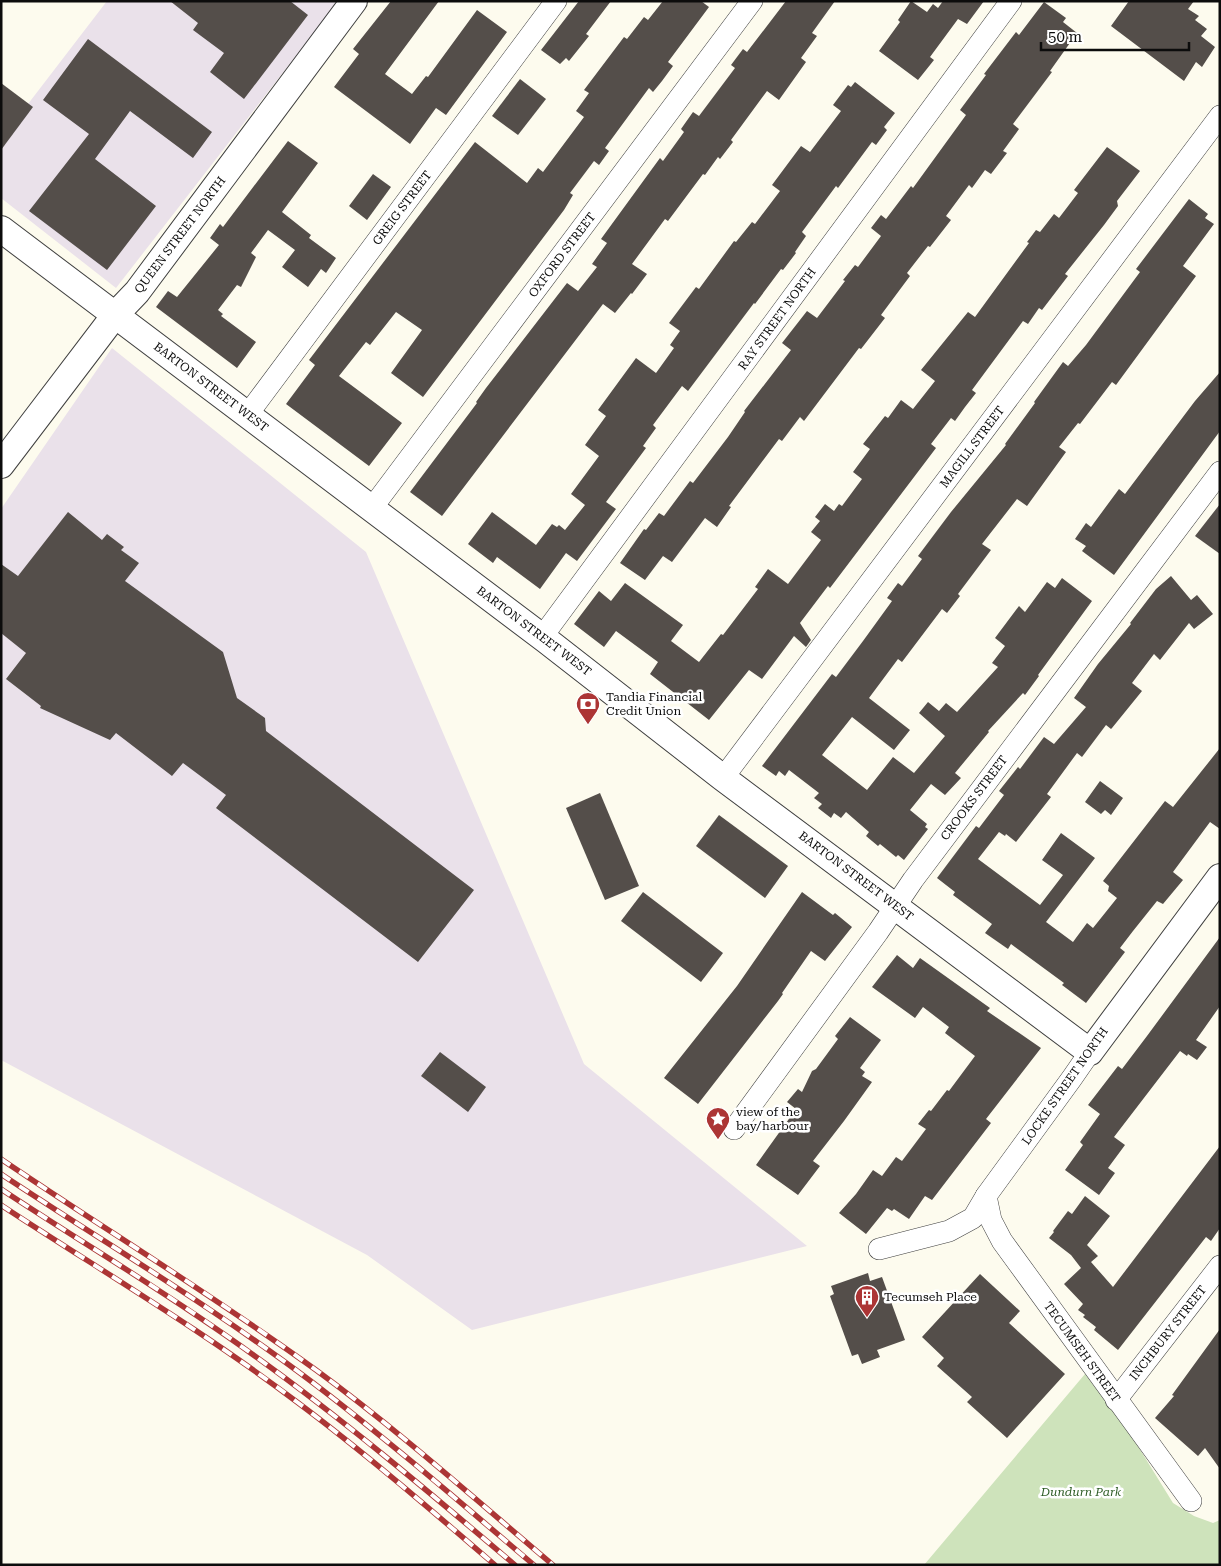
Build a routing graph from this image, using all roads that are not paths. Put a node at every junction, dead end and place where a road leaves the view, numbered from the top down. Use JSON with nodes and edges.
{"nodes":[{"id":1,"x":354,"y":1,"type":"edge"},
{"id":2,"x":556,"y":1,"type":"edge"},
{"id":3,"x":752,"y":1,"type":"edge"},
{"id":4,"x":1011,"y":1,"type":"edge"},
{"id":5,"x":1220,"y":116,"type":"edge"},
{"id":6,"x":1,"y":229,"type":"edge"},
{"id":7,"x":114,"y":315,"type":"junction"},
{"id":8,"x":248,"y":414,"type":"junction"},
{"id":9,"x":1,"y":465,"type":"edge"},
{"id":10,"x":1220,"y":472,"type":"edge"},
{"id":11,"x":372,"y":508,"type":"junction"},
{"id":12,"x":542,"y":637,"type":"junction"},
{"id":13,"x":724,"y":778,"type":"junction"},
{"id":14,"x":1220,"y":877,"type":"edge"},
{"id":15,"x":895,"y":906,"type":"junction"},
{"id":16,"x":1090,"y":1052,"type":"junction"},
{"id":17,"x":734,"y":1129,"type":"dead end"},
{"id":18,"x":986,"y":1196,"type":"junction"},
{"id":19,"x":879,"y":1249,"type":"dead end"},
{"id":20,"x":1220,"y":1266,"type":"edge"},
{"id":21,"x":1116,"y":1400,"type":"junction"},
{"id":22,"x":1191,"y":1501,"type":"dead end"}],
"edges":[{"from":1,"to":7,"type":"street","name":"QUEEN STREET NORTH"},
{"from":2,"to":8,"type":"street","name":"GREIG STREET"},
{"from":3,"to":11,"type":"street","name":"OXFORD STREET"},
{"from":4,"to":12,"type":"street","name":"RAY STREET NORTH"},
{"from":5,"to":13,"type":"street","name":"MAGILL STREET"},
{"from":6,"to":7,"type":"street","name":"BARTON STREET WEST"},
{"from":7,"to":8,"type":"street","name":"BARTON STREET WEST"},
{"from":7,"to":9,"type":"street","name":"QUEEN STREET NORTH"},
{"from":8,"to":11,"type":"street","name":"BARTON STREET WEST"},
{"from":10,"to":15,"type":"street","name":"CROOKS STREET"},
{"from":11,"to":12,"type":"street","name":"BARTON STREET WEST"},
{"from":12,"to":13,"type":"street","name":"BARTON STREET WEST"},
{"from":13,"to":15,"type":"street","name":"BARTON STREET WEST"},
{"from":14,"to":16,"type":"street","name":"LOCKE STREET NORTH"},
{"from":15,"to":16,"type":"street","name":"BARTON STREET WEST"},
{"from":15,"to":17,"type":"street","name":"CROOKS STREET"},
{"from":16,"to":18,"type":"street","name":"LOCKE STREET NORTH"},
{"from":18,"to":19,"type":"street","name":"LOCKE STREET NORTH"},
{"from":18,"to":21,"type":"street","name":"TECUMSEH STREET"},
{"from":20,"to":21,"type":"street","name":"INCHBURY STREET"},
{"from":21,"to":22,"type":"street","name":"TECUMSEH STREET"}]}
